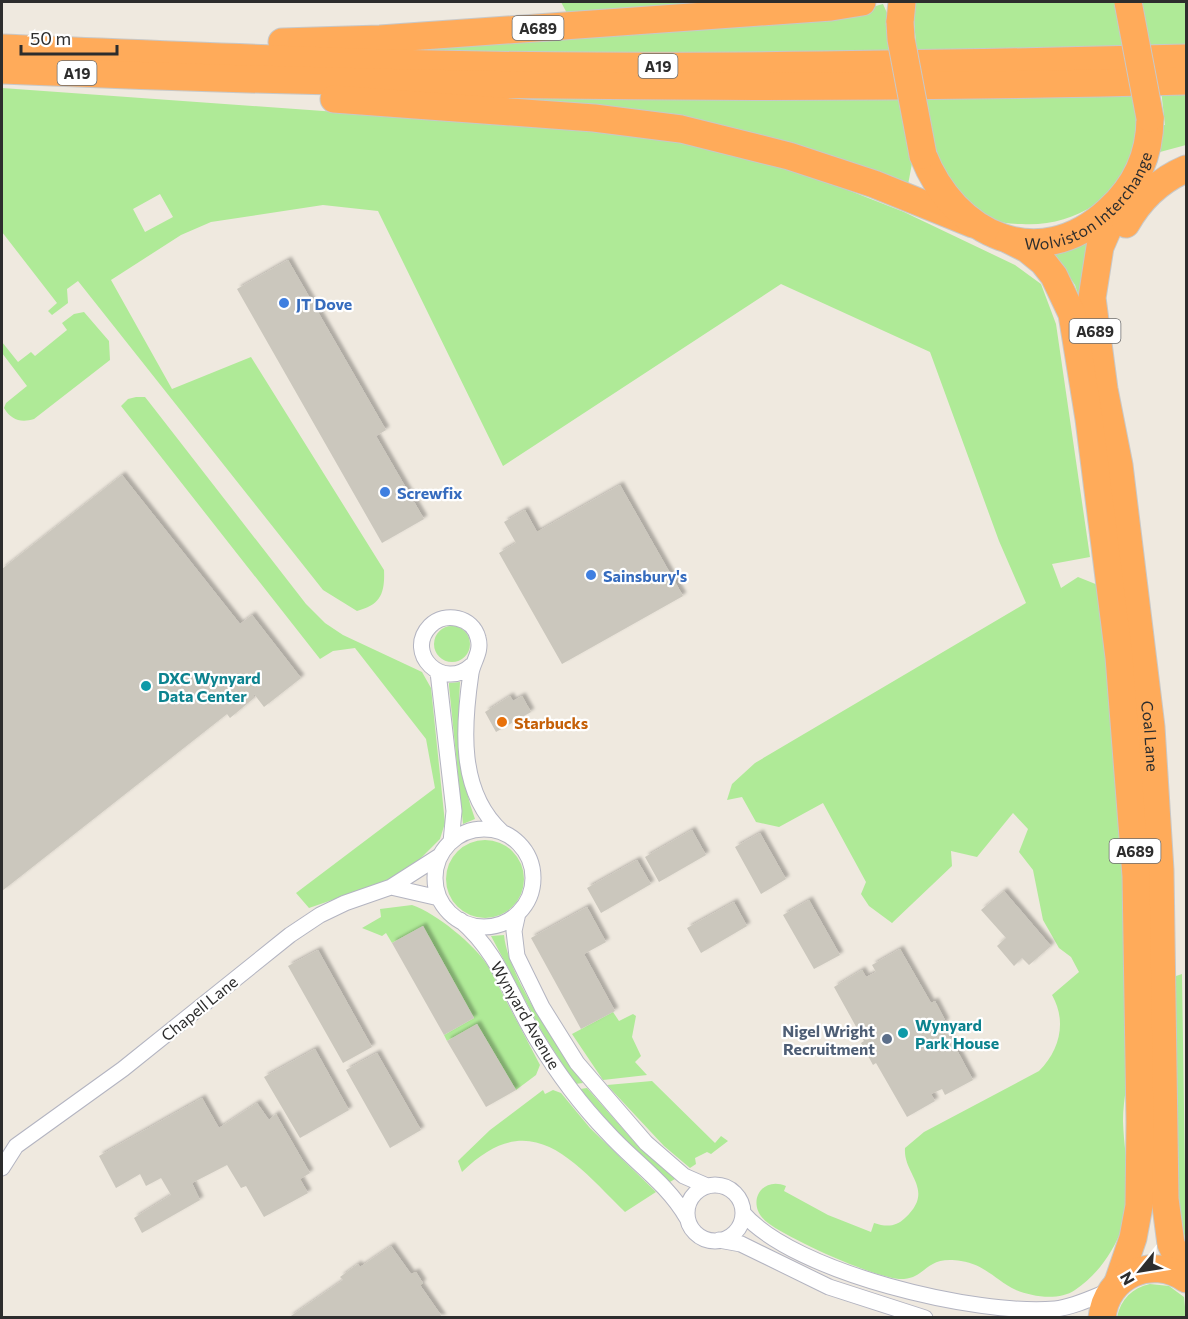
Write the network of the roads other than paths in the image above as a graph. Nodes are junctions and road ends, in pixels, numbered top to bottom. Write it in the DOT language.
graph roads {
  1 [pos="862,2"];
  2 [pos="1128,2"];
  3 [pos="901,12"];
  4 [pos="2,48"];
  5 [pos="129,54"];
  6 [pos="1186,58"];
  7 [pos="2,70"];
  8 [pos="153,76"];
  9 [pos="1186,81"];
  10 [pos="1186,153"];
  11 [pos="1186,169"];
  12 [pos="1137,175"];
  13 [pos="1120,201"];
  14 [pos="973,224"];
  15 [pos="1009,240"];
  16 [pos="1119,465"];
  17 [pos="472,665"];
  18 [pos="438,672"];
  19 [pos="502,832"];
  20 [pos="451,842"];
  21 [pos="441,855"];
  22 [pos="391,887"];
  23 [pos="440,898"];
  24 [pos="518,913"];
  25 [pos="460,920"];
  26 [pos="9,1148"];
  27 [pos="2,1168"];
  28 [pos="707,1186"];
  29 [pos="743,1213"];
  30 [pos="687,1218"];
  31 [pos="719,1240"];
  32 [pos="1186,1277"];
  33 [pos="1115,1286"];
  34 [pos="926,1317"];
  35 [pos="1102,1317"];
  1 -- 5 [label="highway, A689"];
  2 -- 12 [label="highway, Wolviston Interchange / A689, bridge"];
  3 -- 14 [label="highway, Wolviston Interchange / A689, bridge"];
  4 -- 5 [label="highway, A19"];
  5 -- 6 [label="highway, A19"];
  7 -- 8 [label="highway, A19"];
  8 -- 9 [label="highway, A19"];
  8 -- 14 [label="highway, A19"];
  10 -- 12 [label="highway, A689"];
  11 -- 16 [label="highway, A689"];
  12 -- 13 [label="highway, Wolviston Interchange / A689"];
  13 -- 15 [label="highway, Wolviston Interchange / A689"];
  13 -- 16 [label="highway, Coal Lane / A689"];
  14 -- 15 [label="highway, Wolviston Interchange / A689"];
  15 -- 33 [label="highway, Coal Lane / A689"];
  16 -- 32 [label="highway, Coal Lane / A689"];
  17 -- 18 [label="street"];
  17 -- 18 [label="street"];
  17 -- 19 [label="street, Wynyard Avenue"];
  18 -- 20 [label="street"];
  19 -- 20 [label="street"];
  19 -- 24 [label="street, Wynyard Avenue"];
  20 -- 21 [label="street"];
  21 -- 22 [label="street, Chapell Lane"];
  21 -- 23 [label="street"];
  22 -- 23 [label="street"];
  22 -- 26 [label="street, Chapell Lane"];
  23 -- 25 [label="street, Wynyard Avenue"];
  24 -- 25 [label="street"];
  24 -- 28 [label="street, Wynyard Avenue"];
  25 -- 30 [label="street, Wynyard Avenue"];
  26 -- 27 [label="street, Chapell Lane"];
  28 -- 29 [label="street"];
  28 -- 30 [label="street"];
  29 -- 31 [label="street"];
  29 -- 33 [label="street"];
  30 -- 31 [label="street"];
  31 -- 34 [label="street"];
  32 -- 33 [label="highway"];
  33 -- 35 [label="highway, Coal Lane"];
}
